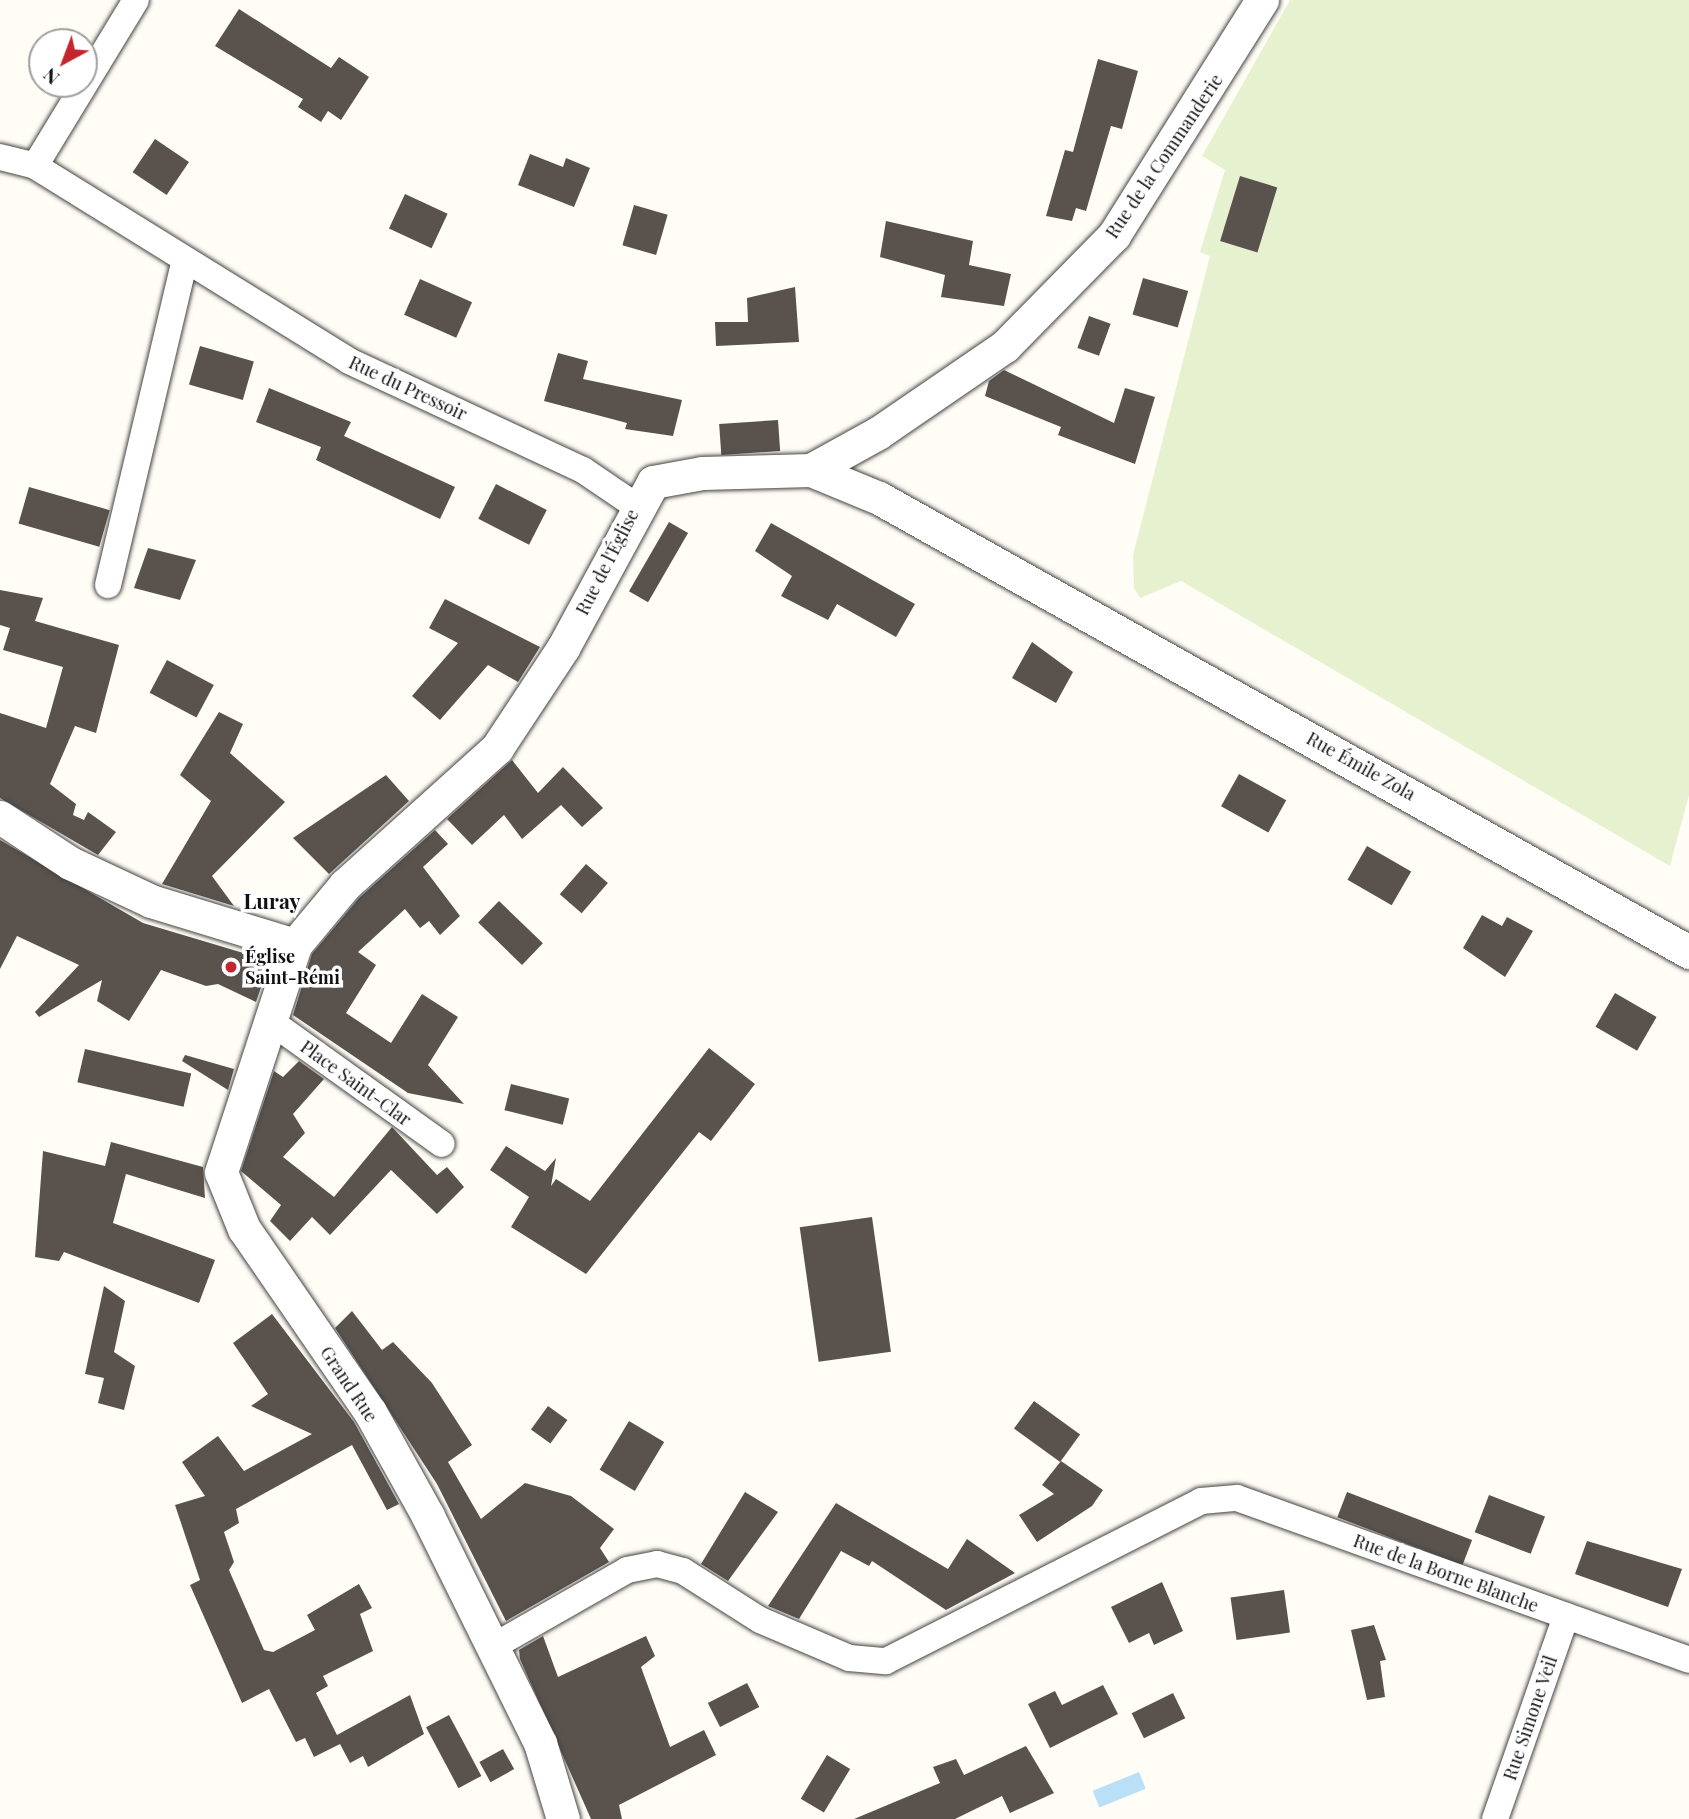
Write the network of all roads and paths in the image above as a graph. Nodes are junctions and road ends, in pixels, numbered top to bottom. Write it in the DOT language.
graph roads {
  1 [pos="135,0"];
  2 [pos="1262,0"];
  3 [pos="0,157"];
  4 [pos="35,166"];
  5 [pos="185,260"];
  6 [pos="811,470"];
  7 [pos="636,506"];
  8 [pos="1033,580"];
  9 [pos="108,585"];
  10 [pos="0,817"];
  11 [pos="295,945"];
  12 [pos="1689,952"];
  13 [pos="270,1021"];
  14 [pos="442,1144"];
  15 [pos="1566,1616"];
  16 [pos="494,1646"];
  17 [pos="1689,1660"];
  18 [pos="563,1819"];
  19 [pos="1495,1819"];
  1 -- 4 [label="street"];
  2 -- 6 [label="street, Rue de la Commanderie"];
  3 -- 4 [label="street, Rue du Pressoir"];
  4 -- 5 [label="street, Rue du Pressoir"];
  5 -- 7 [label="street, Rue du Pressoir"];
  5 -- 9 [label="street"];
  6 -- 7 [label="street, Rue de l'Église"];
  6 -- 8 [label="street, Rue de l'Église"];
  7 -- 11 [label="street, Rue de l'Église"];
  8 -- 12 [label="street, Rue Émile Zola"];
  10 -- 11 [label="street"];
  11 -- 13 [label="street, Grand Rue"];
  13 -- 14 [label="street, Place Saint-Clar"];
  13 -- 16 [label="street, Grand Rue"];
  15 -- 16 [label="street, Rue de la Borne Blanche"];
  15 -- 17 [label="street, Rue de la Borne Blanche"];
  15 -- 19 [label="street, Rue Simone Veil"];
  16 -- 18 [label="street, Grand Rue"];
}
